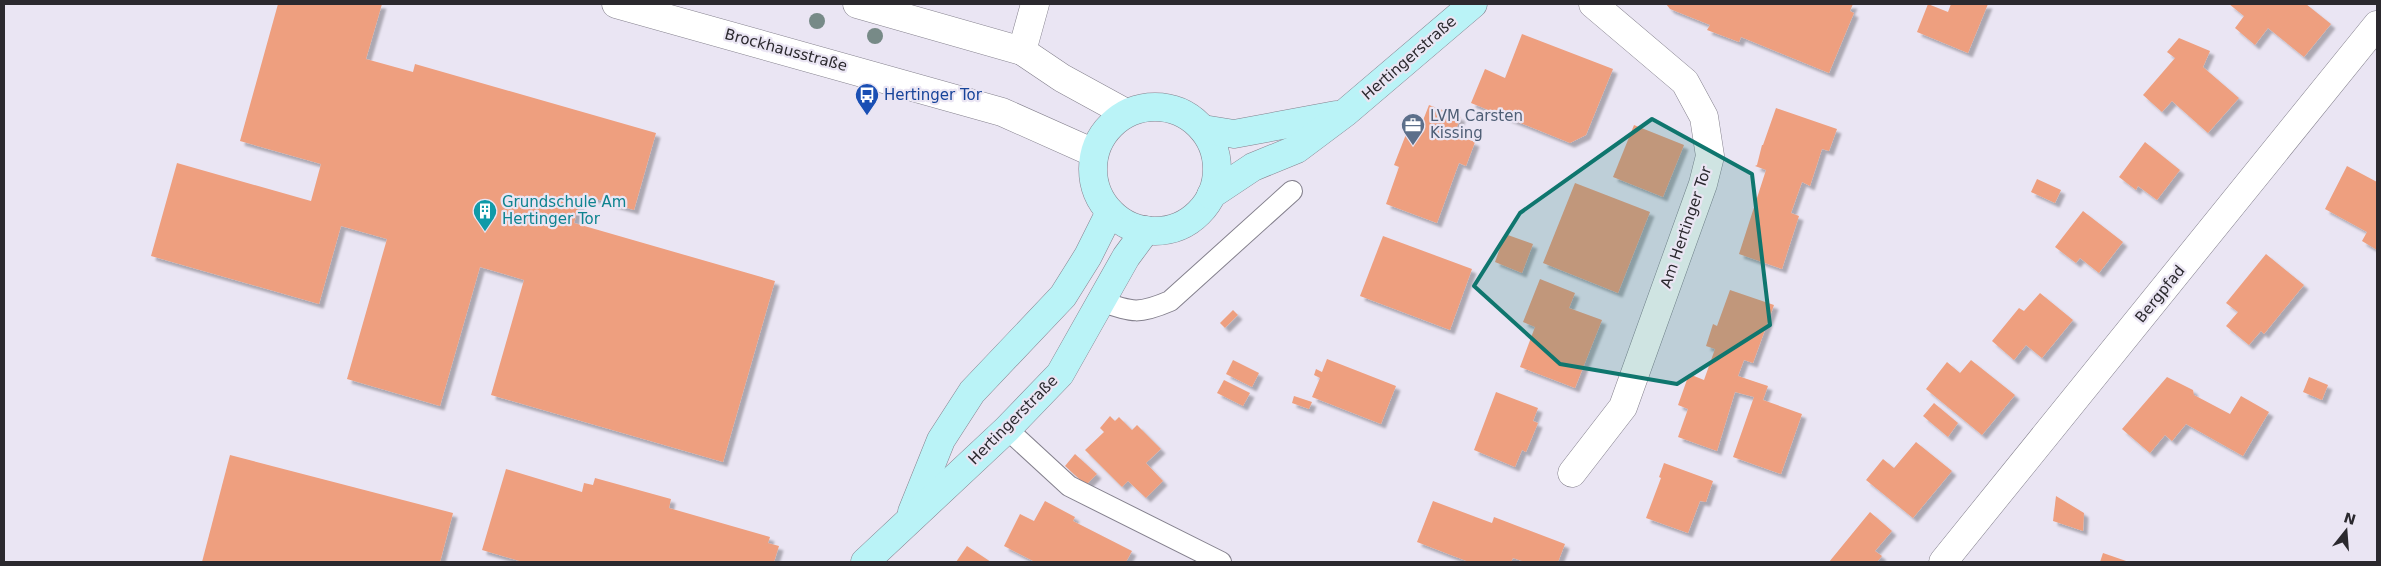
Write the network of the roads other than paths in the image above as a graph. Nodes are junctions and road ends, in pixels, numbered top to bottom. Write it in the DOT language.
graph roads {
  1 [pos="616,4"];
  2 [pos="857,4"];
  3 [pos="1036,4"];
  4 [pos="1473,4"];
  5 [pos="1593,4"];
  6 [pos="2377,25"];
  7 [pos="1022,51"];
  8 [pos="1126,113"];
  9 [pos="1345,113"];
  10 [pos="1202,129"];
  11 [pos="1094,153"];
  12 [pos="1292,191"];
  13 [pos="1212,194"];
  14 [pos="1110,212"];
  15 [pos="1146,230"];
  16 [pos="1101,301"];
  17 [pos="1007,429"];
  18 [pos="1572,473"];
  19 [pos="909,519"];
  20 [pos="865,562"];
  21 [pos="1221,562"];
  22 [pos="1943,562"];
  1 -- 11 [label="street, Brockhausstraße"];
  2 -- 7 [label="street"];
  3 -- 7 [label="street"];
  4 -- 9 [label="main road, Hertingerstraße"];
  5 -- 18 [label="street, Am Hertinger Tor"];
  6 -- 22 [label="street, Bergpfad"];
  7 -- 8 [label="street"];
  8 -- 10 [label="main road, Hertingerstraße"];
  8 -- 11 [label="main road, Hertingerstraße"];
  9 -- 10 [label="main road, Hertingerstraße"];
  9 -- 13 [label="main road, Hertingerstraße"];
  10 -- 13 [label="main road, Hertingerstraße"];
  11 -- 14 [label="main road, Hertingerstraße"];
  12 -- 16 [label="lane"];
  13 -- 15 [label="main road, Hertingerstraße"];
  14 -- 15 [label="main road, Hertingerstraße"];
  14 -- 19 [label="main road, Hertingerstraße"];
  15 -- 16 [label="main road, Hertingerstraße"];
  16 -- 17 [label="main road, Hertingerstraße"];
  17 -- 19 [label="main road, Hertingerstraße"];
  17 -- 21 [label="lane"];
  19 -- 20 [label="main road, Hertingerstraße"];
}
